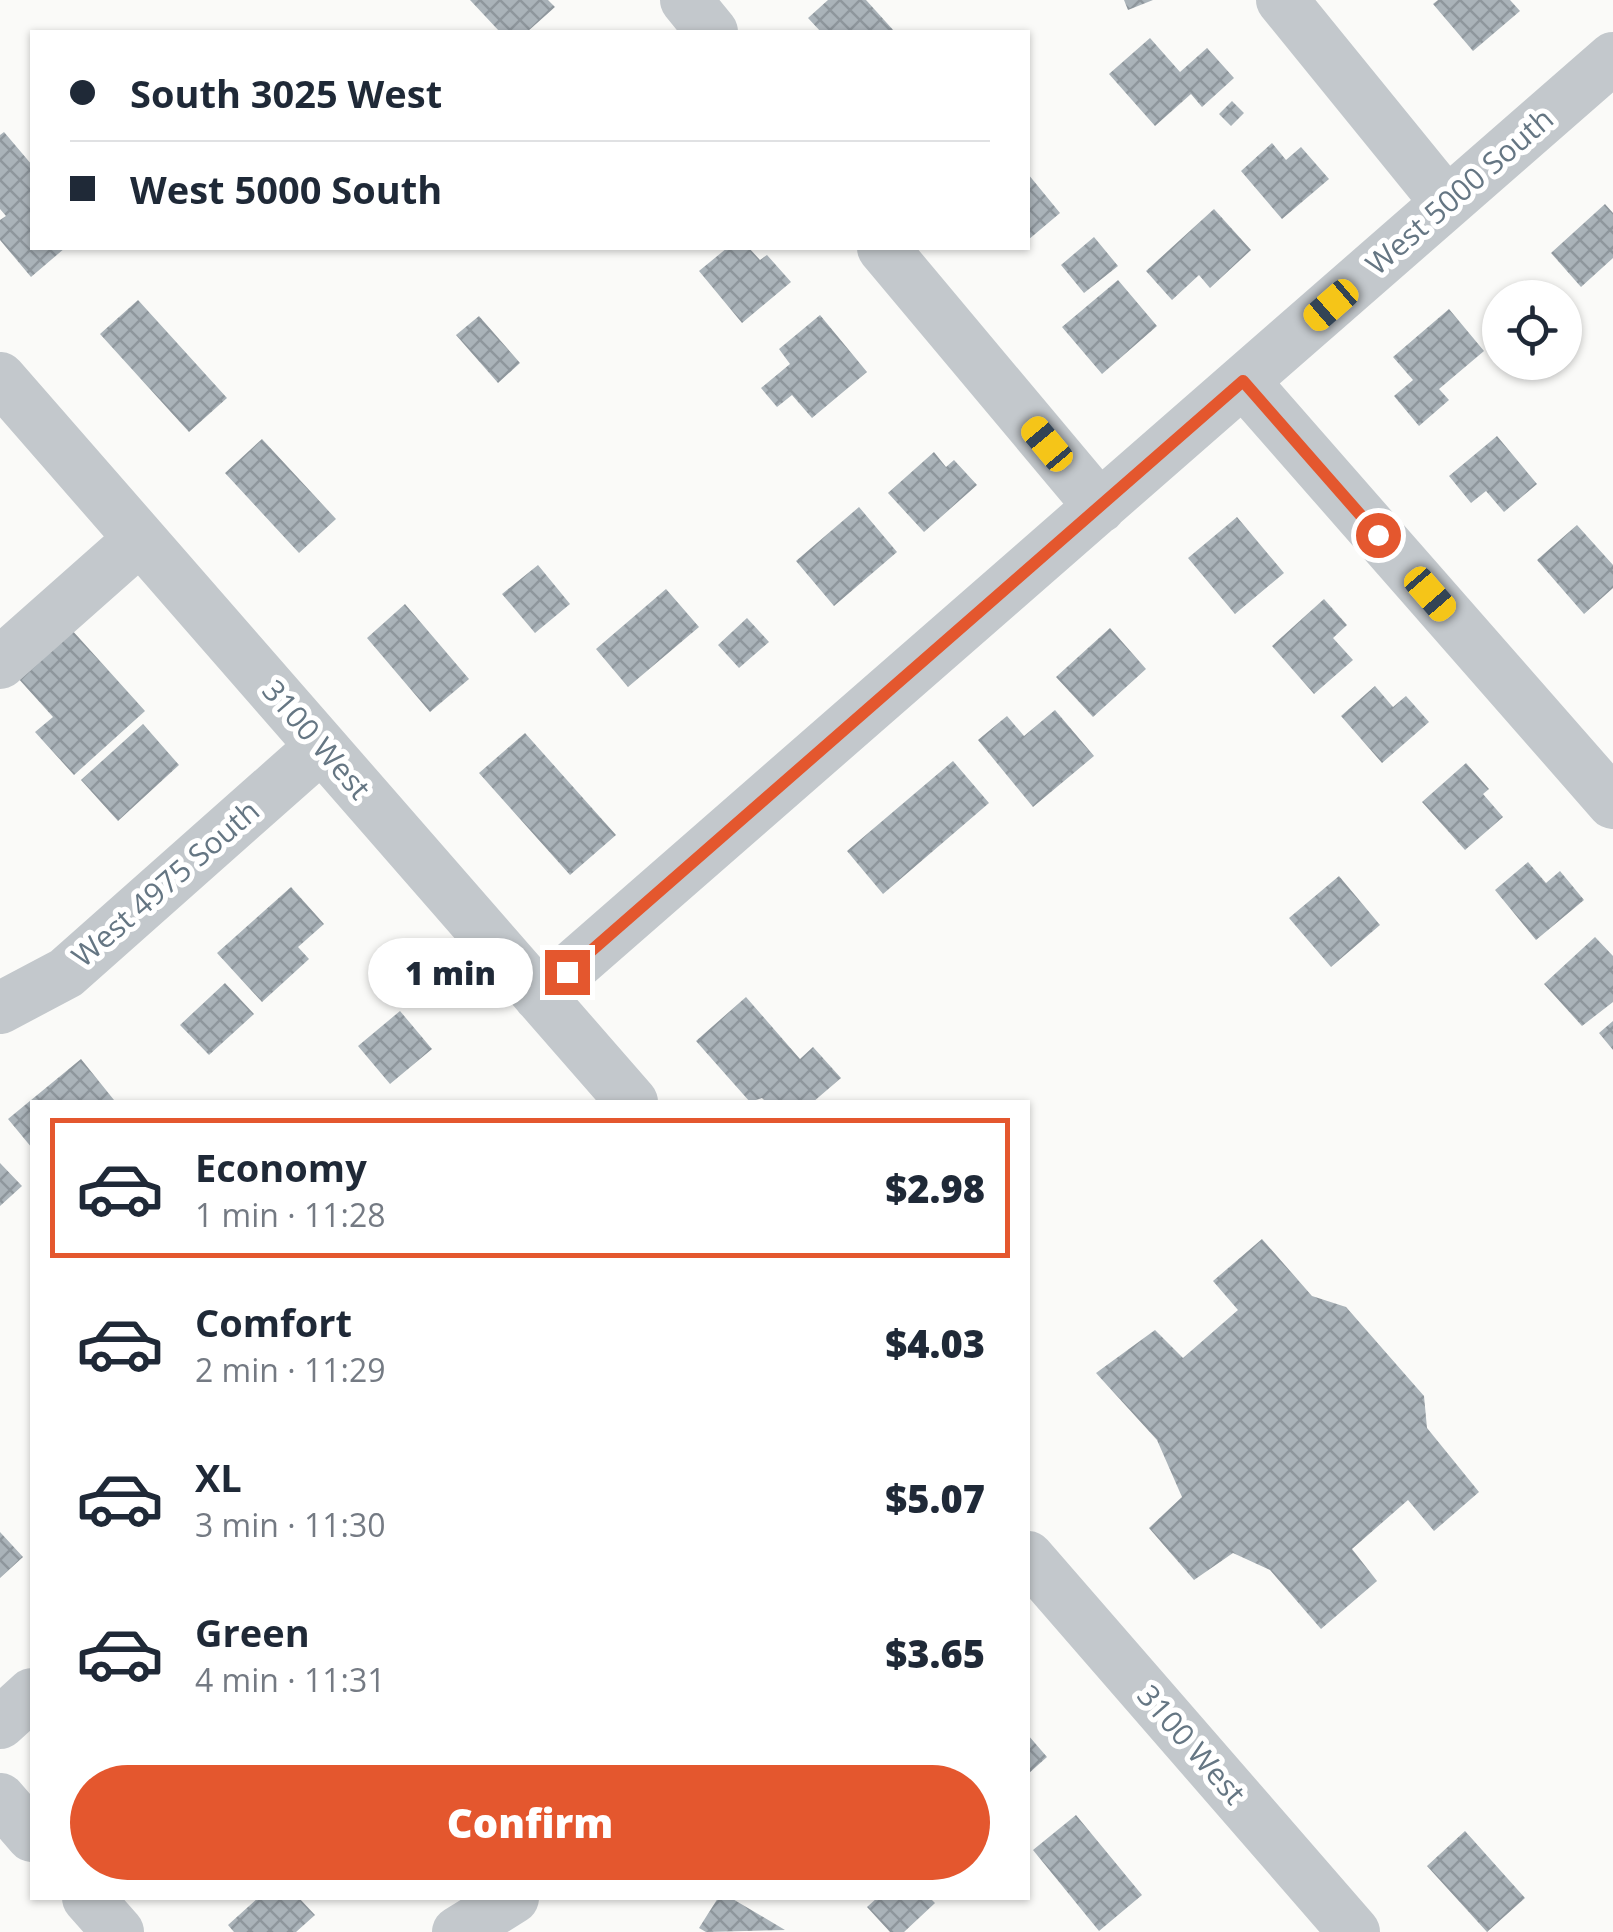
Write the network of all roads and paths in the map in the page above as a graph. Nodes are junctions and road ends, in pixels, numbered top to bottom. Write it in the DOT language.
graph roads {
  1 [pos="686,0"];
  2 [pos="1282,0"];
  3 [pos="710,30"];
  4 [pos="1606,77"];
  5 [pos="1447,203"];
  6 [pos="885,250"];
  7 [pos="0,378"];
  8 [pos="1243,381"];
  9 [pos="1100,506"];
  10 [pos="140,539"];
  11 [pos="0,663"];
  12 [pos="321,747"];
  13 [pos="1613,802"];
  14 [pos="539,996"];
  15 [pos="0,1008"];
  16 [pos="630,1100"];
  17 [pos="1030,1559"];
  18 [pos="30,1696"];
  19 [pos="0,1723"];
  20 [pos="0,1800"];
  21 [pos="30,1834"];
  22 [pos="90,1900"];
  23 [pos="510,1900"];
  24 [pos="118,1932"];
  25 [pos="458,1932"];
  26 [pos="1354,1932"];
  1 -- 3 [label="street"];
  2 -- 5 [label="street"];
  4 -- 5 [label="street, West 5000 South"];
  5 -- 8 [label="street, West 5000 South"];
  6 -- 9 [label="street"];
  7 -- 10 [label="street, 3100 West"];
  8 -- 9 [label="street, West 5000 South"];
  8 -- 13 [label="street"];
  9 -- 14 [label="street, West 5000 South"];
  10 -- 11 [label="street"];
  10 -- 12 [label="street, 3100 West"];
  12 -- 14 [label="street, 3100 West"];
  12 -- 15 [label="street, West 4975 South"];
  14 -- 16 [label="street, 3100 West"];
  17 -- 26 [label="street, 3100 West"];
  18 -- 19 [label="street"];
  20 -- 21 [label="street"];
  22 -- 24 [label="street"];
  23 -- 25 [label="street"];
}
